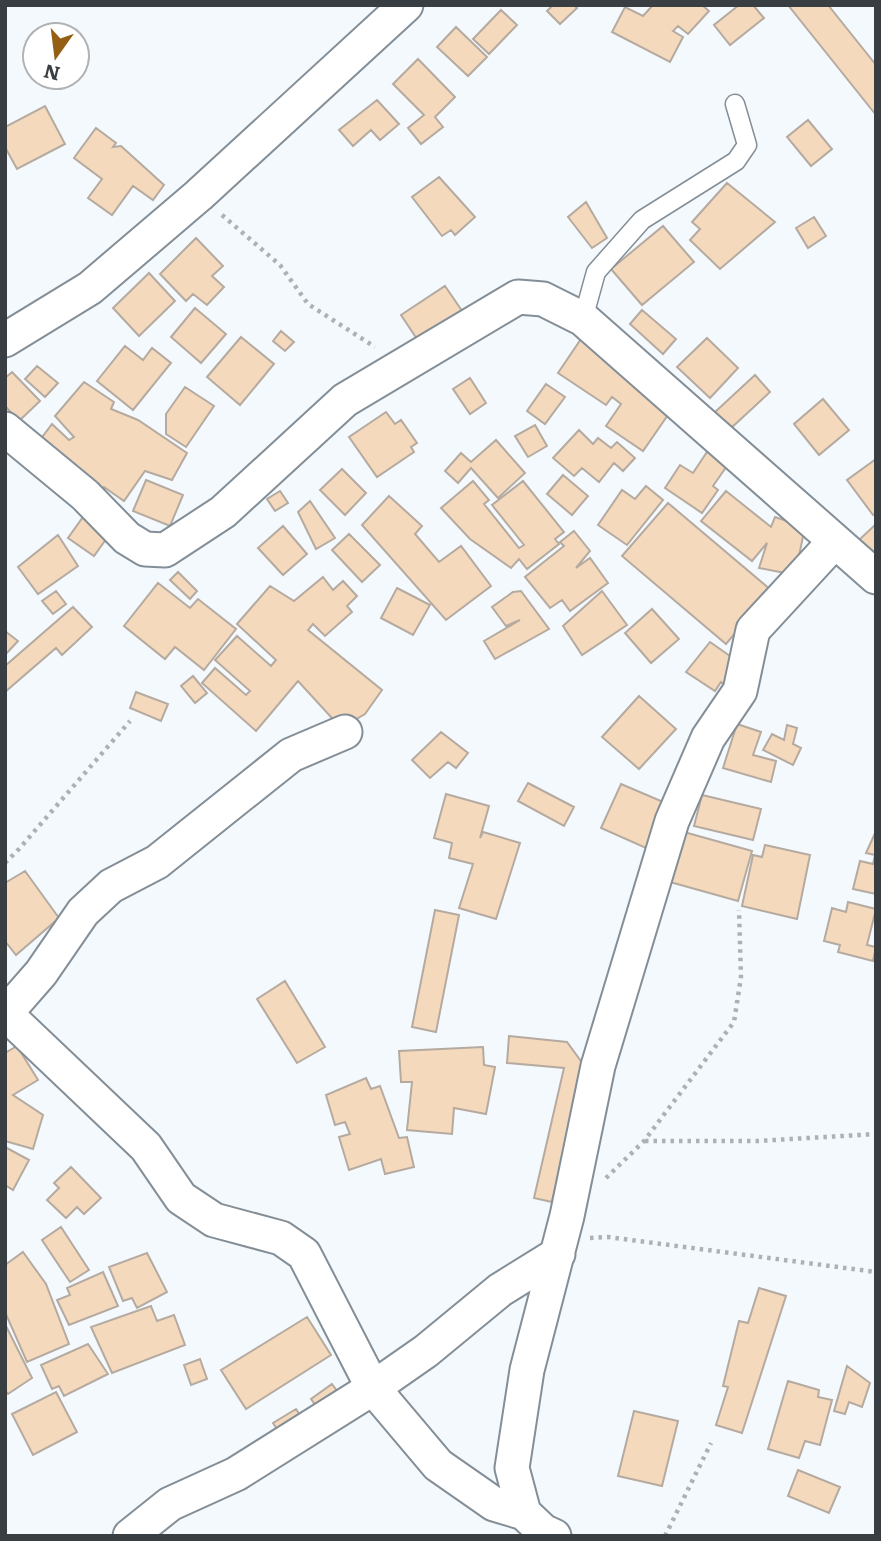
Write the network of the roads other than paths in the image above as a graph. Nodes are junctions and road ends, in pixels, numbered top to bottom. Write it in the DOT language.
graph roads {
  1 [pos="406,5"];
  2 [pos="735,104"];
  3 [pos="583,319"];
  4 [pos="5,340"];
  5 [pos="5,429"];
  6 [pos="835,541"];
  7 [pos="876,577"];
  8 [pos="345,732"];
  9 [pos="5,1013"];
  10 [pos="560,1247"];
  11 [pos="373,1388"];
  12 [pos="524,1513"];
  13 [pos="131,1536"];
  14 [pos="554,1536"];
  1 -- 4 [label="street"];
  2 -- 3 [label="lane"];
  3 -- 5 [label="street"];
  3 -- 6 [label="street"];
  6 -- 7 [label="street"];
  6 -- 10 [label="street"];
  8 -- 9 [label="street"];
  9 -- 11 [label="street"];
  10 -- 11 [label="street"];
  10 -- 12 [label="street"];
  11 -- 12 [label="street"];
  11 -- 13 [label="street"];
  12 -- 14 [label="street"];
}
